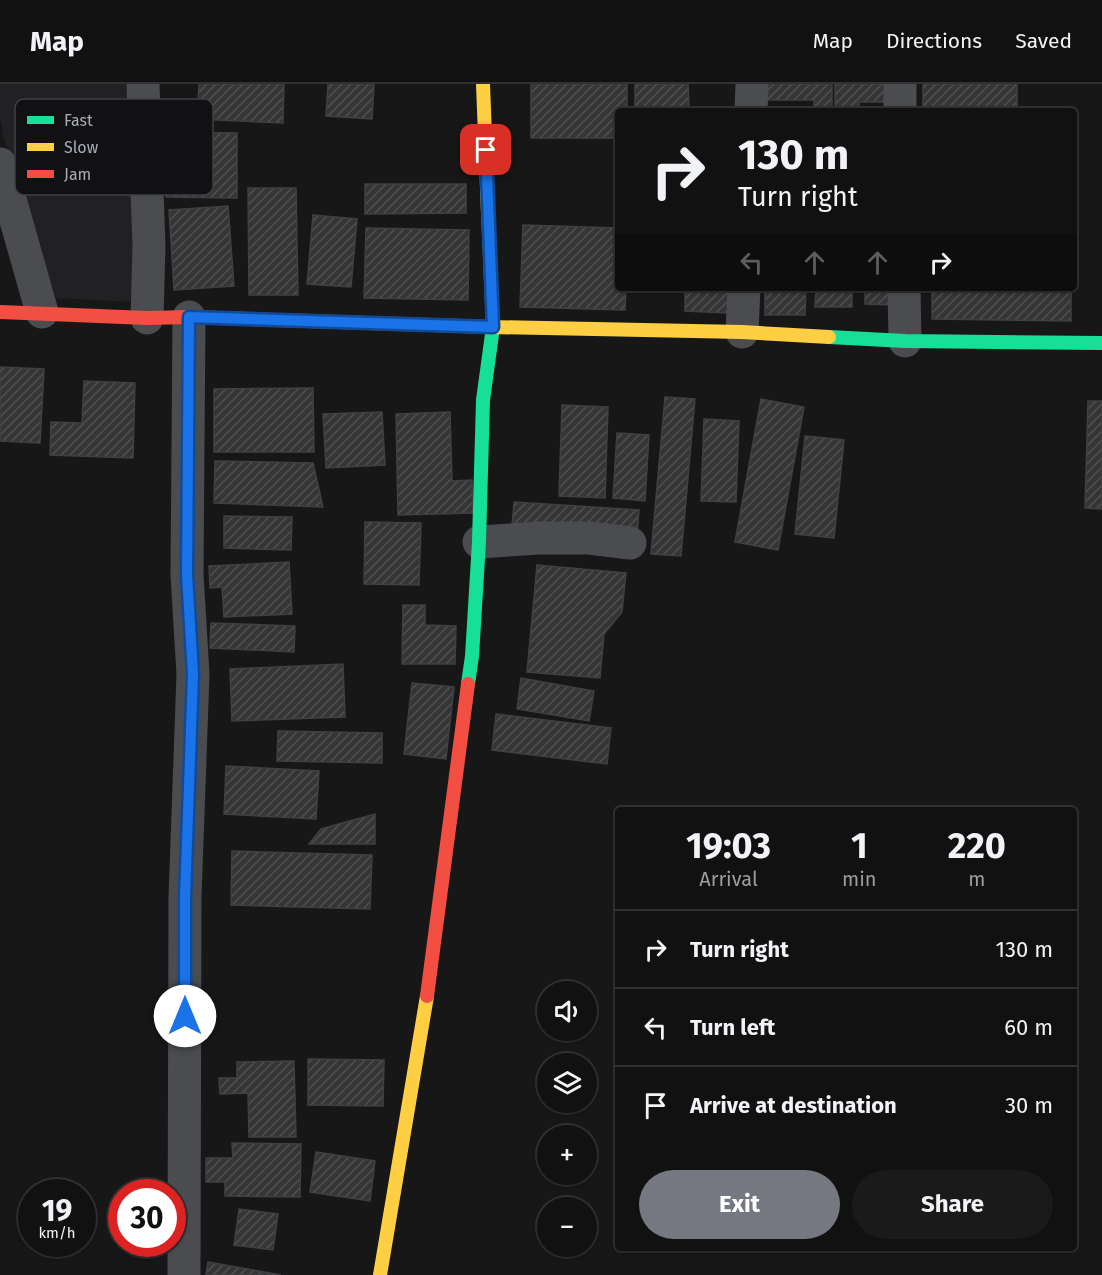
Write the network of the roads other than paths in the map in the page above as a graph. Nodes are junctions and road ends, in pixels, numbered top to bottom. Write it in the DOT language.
graph roads {
  1 [pos="143,84"];
  2 [pos="483,84"];
  3 [pos="752,84"];
  4 [pos="900,84"];
  5 [pos="144,99"];
  6 [pos="751,108"];
  7 [pos="900,108"];
  8 [pos="0,164"];
  9 [pos="147,195"];
  10 [pos="744,291"];
  11 [pos="904,291"];
  12 [pos="0,312"];
  13 [pos="42,312"];
  14 [pos="189,317"];
  15 [pos="147,318"];
  16 [pos="493,327"];
  17 [pos="742,332"];
  18 [pos="905,340"];
  19 [pos="1102,343"];
  20 [pos="479,542"];
  21 [pos="630,543"];
  22 [pos="184,1275"];
  23 [pos="380,1275"];
  1 -- 5 [label="street"];
  2 -- 16 [label="street"];
  3 -- 6 [label="street"];
  4 -- 7 [label="street"];
  8 -- 13 [label="street"];
  9 -- 15 [label="street"];
  10 -- 17 [label="street"];
  11 -- 18 [label="street"];
  12 -- 13 [label="street"];
  13 -- 15 [label="street"];
  14 -- 15 [label="street"];
  14 -- 16 [label="street"];
  14 -- 22 [label="street"];
  16 -- 17 [label="street"];
  16 -- 20 [label="street"];
  17 -- 18 [label="street"];
  18 -- 19 [label="street"];
  20 -- 21 [label="street"];
  20 -- 23 [label="street"];
}
